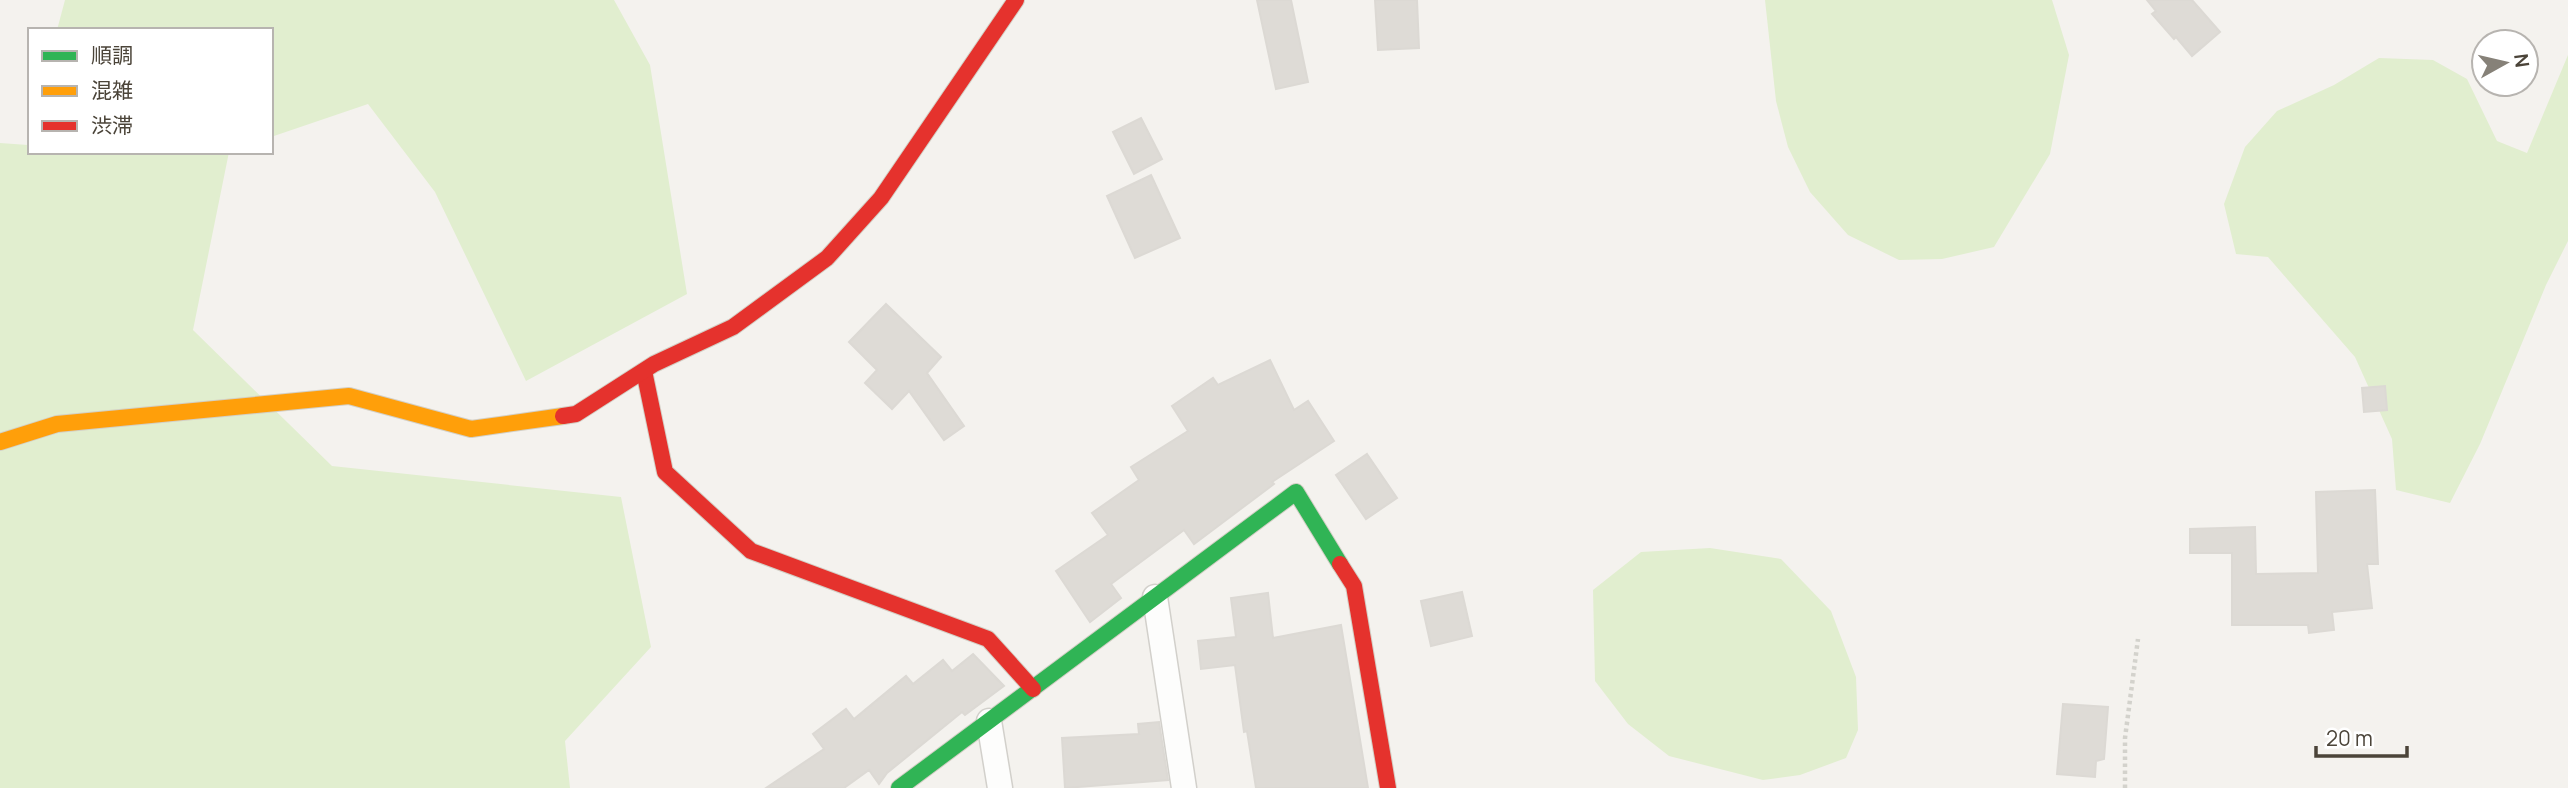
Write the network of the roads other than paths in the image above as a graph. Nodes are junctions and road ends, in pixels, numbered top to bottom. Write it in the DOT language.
graph roads {
  1 [pos="1016,0"];
  2 [pos="644,371"];
  3 [pos="0,442"];
  4 [pos="1155,597"];
  5 [pos="1032,689"];
  6 [pos="989,721"];
  7 [pos="899,788"];
  8 [pos="1000,788"];
  9 [pos="1184,788"];
  10 [pos="1388,788"];
  1 -- 2 [label="street"];
  2 -- 3 [label="street"];
  2 -- 5 [label="street"];
  4 -- 5 [label="street"];
  4 -- 9 [label="street"];
  4 -- 10 [label="street"];
  5 -- 6 [label="street"];
  6 -- 7 [label="street"];
  6 -- 8 [label="street"];
}
